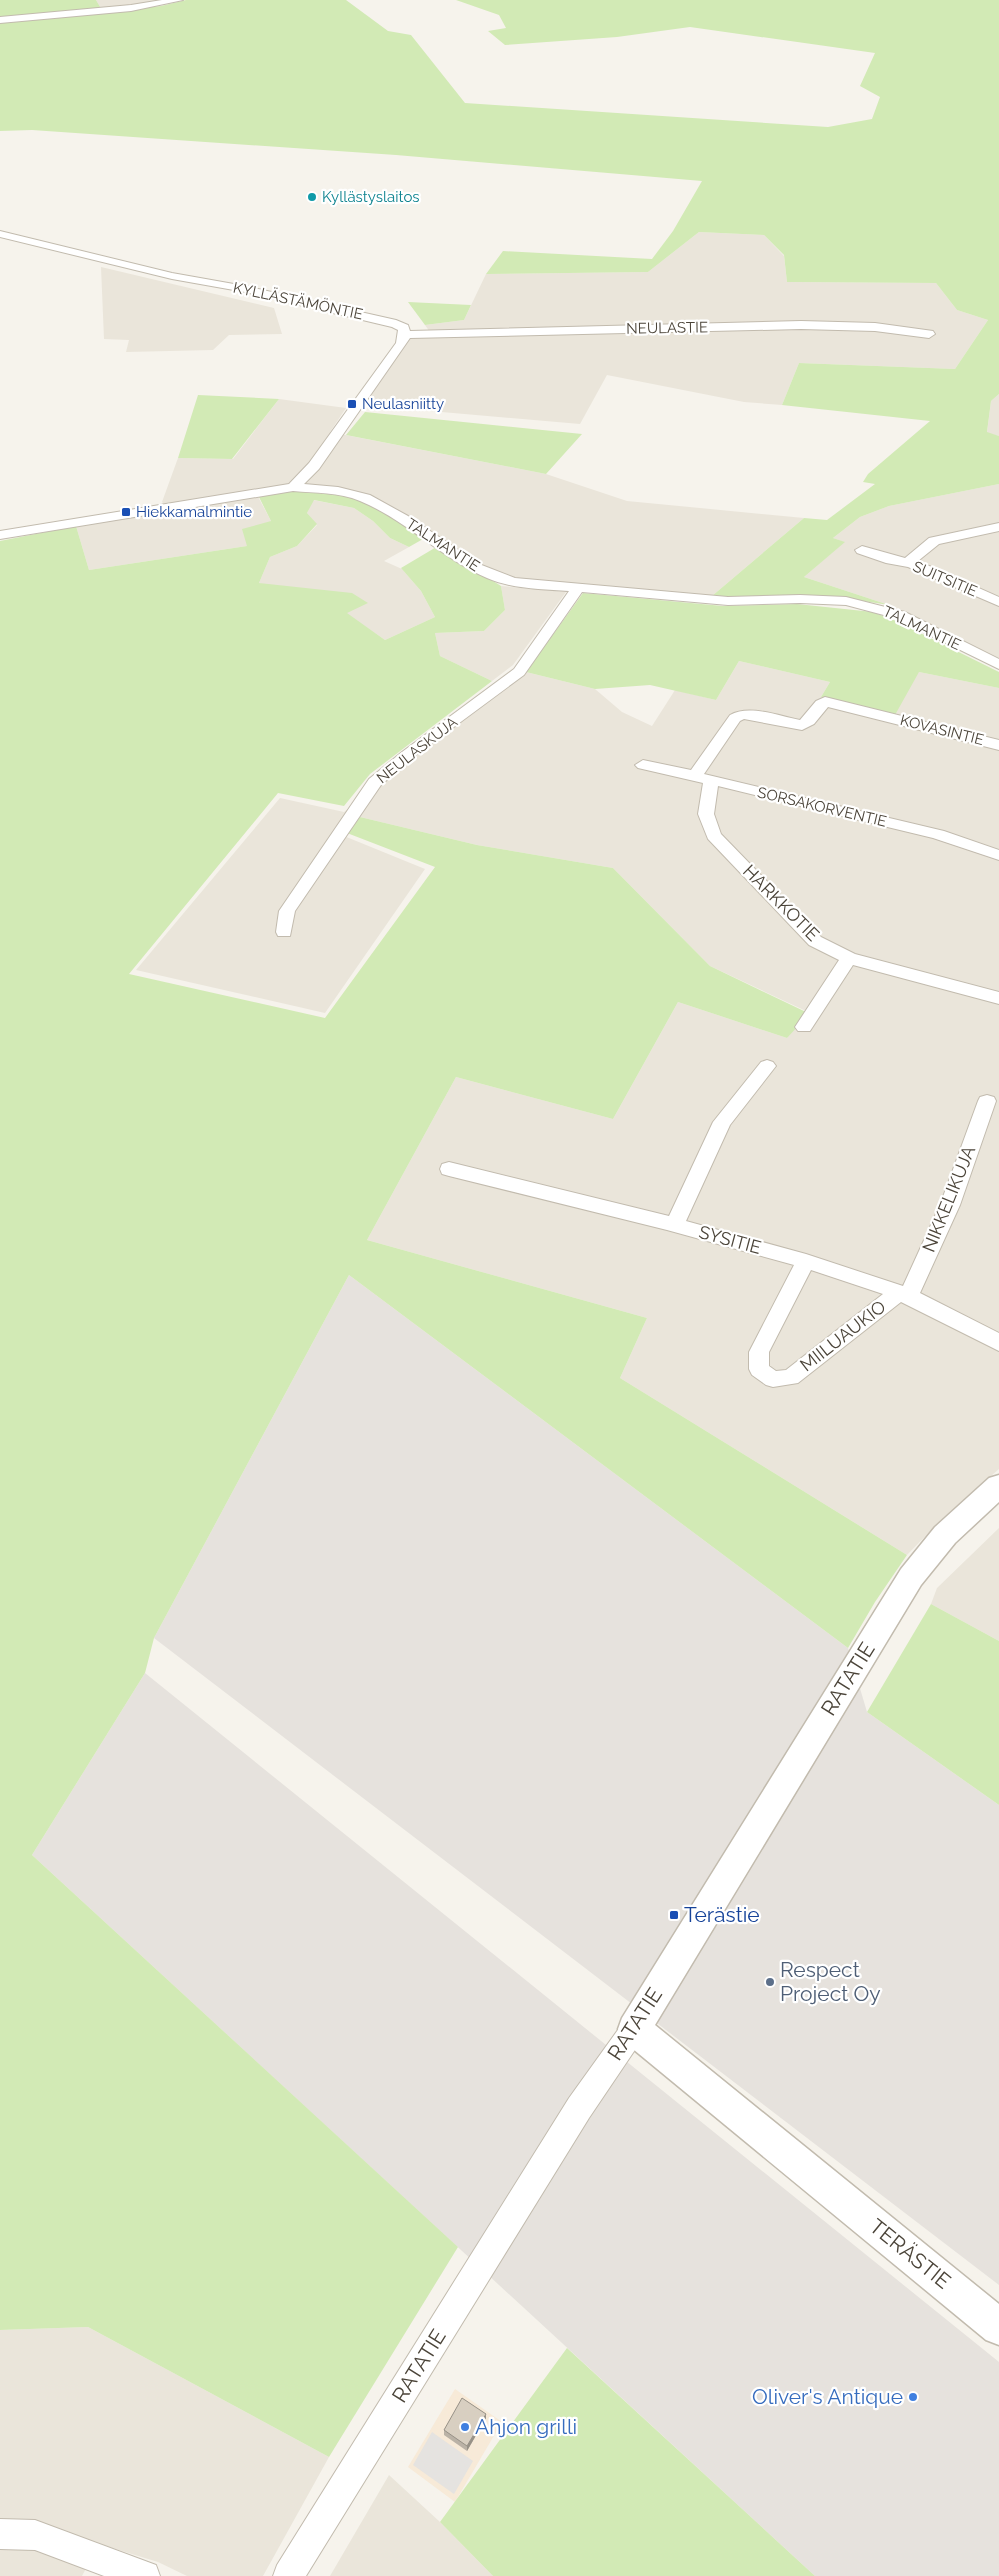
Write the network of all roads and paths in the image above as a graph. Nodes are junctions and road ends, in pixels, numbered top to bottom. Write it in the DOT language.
graph roads {
  1 [pos="178,0"];
  2 [pos="0,20"];
  3 [pos="0,234"];
  4 [pos="928,334"];
  5 [pos="405,335"];
  6 [pos="293,487"];
  7 [pos="999,527"];
  8 [pos="0,534"];
  9 [pos="862,550"];
  10 [pos="911,563"];
  11 [pos="578,588"];
  12 [pos="999,602"];
  13 [pos="999,665"];
  14 [pos="999,745"];
  15 [pos="643,766"];
  16 [pos="695,776"];
  17 [pos="712,780"];
  18 [pos="999,856"];
  19 [pos="284,932"];
  20 [pos="849,958"];
  21 [pos="999,998"];
  22 [pos="804,1027"];
  23 [pos="767,1066"];
  24 [pos="986,1101"];
  25 [pos="449,1169"];
  26 [pos="674,1224"];
  27 [pos="806,1261"];
  28 [pos="904,1293"];
  29 [pos="999,1342"];
  30 [pos="999,1486"];
  31 [pos="634,2029"];
  32 [pos="999,2326"];
  33 [pos="0,2534"];
  34 [pos="145,2576"];
  35 [pos="288,2576"];
  1 -- 2 [label="street"];
  3 -- 5 [label="street, KYLLÄSTÄMÖNTIE"];
  4 -- 5 [label="street, NEULASTIE"];
  5 -- 6 [label="street"];
  6 -- 8 [label="street, TALMANTIE"];
  6 -- 11 [label="street, TALMANTIE"];
  7 -- 10 [label="street"];
  9 -- 10 [label="street, SUITSITIE"];
  10 -- 12 [label="street, SUITSITIE"];
  11 -- 13 [label="street, TALMANTIE"];
  11 -- 19 [label="street, NEULASKUJA"];
  14 -- 16 [label="street, KOVASINTIE"];
  15 -- 16 [label="street, SORSAKORVENTIE"];
  16 -- 17 [label="street, SORSAKORVENTIE"];
  17 -- 18 [label="street, SORSAKORVENTIE"];
  17 -- 20 [label="street, HARKKOTIE"];
  20 -- 21 [label="street, HARKKOTIE"];
  20 -- 22 [label="street"];
  23 -- 26 [label="street"];
  24 -- 28 [label="street, NIKKELIKUJA"];
  25 -- 26 [label="street, SYSITIE"];
  26 -- 27 [label="street, SYSITIE"];
  27 -- 28 [label="street, SYSITIE"];
  27 -- 28 [label="street, MIILUAUKIO"];
  28 -- 29 [label="street, SYSITIE"];
  30 -- 31 [label="street, RATATIE"];
  31 -- 32 [label="street, TERÄSTIE"];
  31 -- 35 [label="street, RATATIE"];
  33 -- 34 [label="street"];
}
